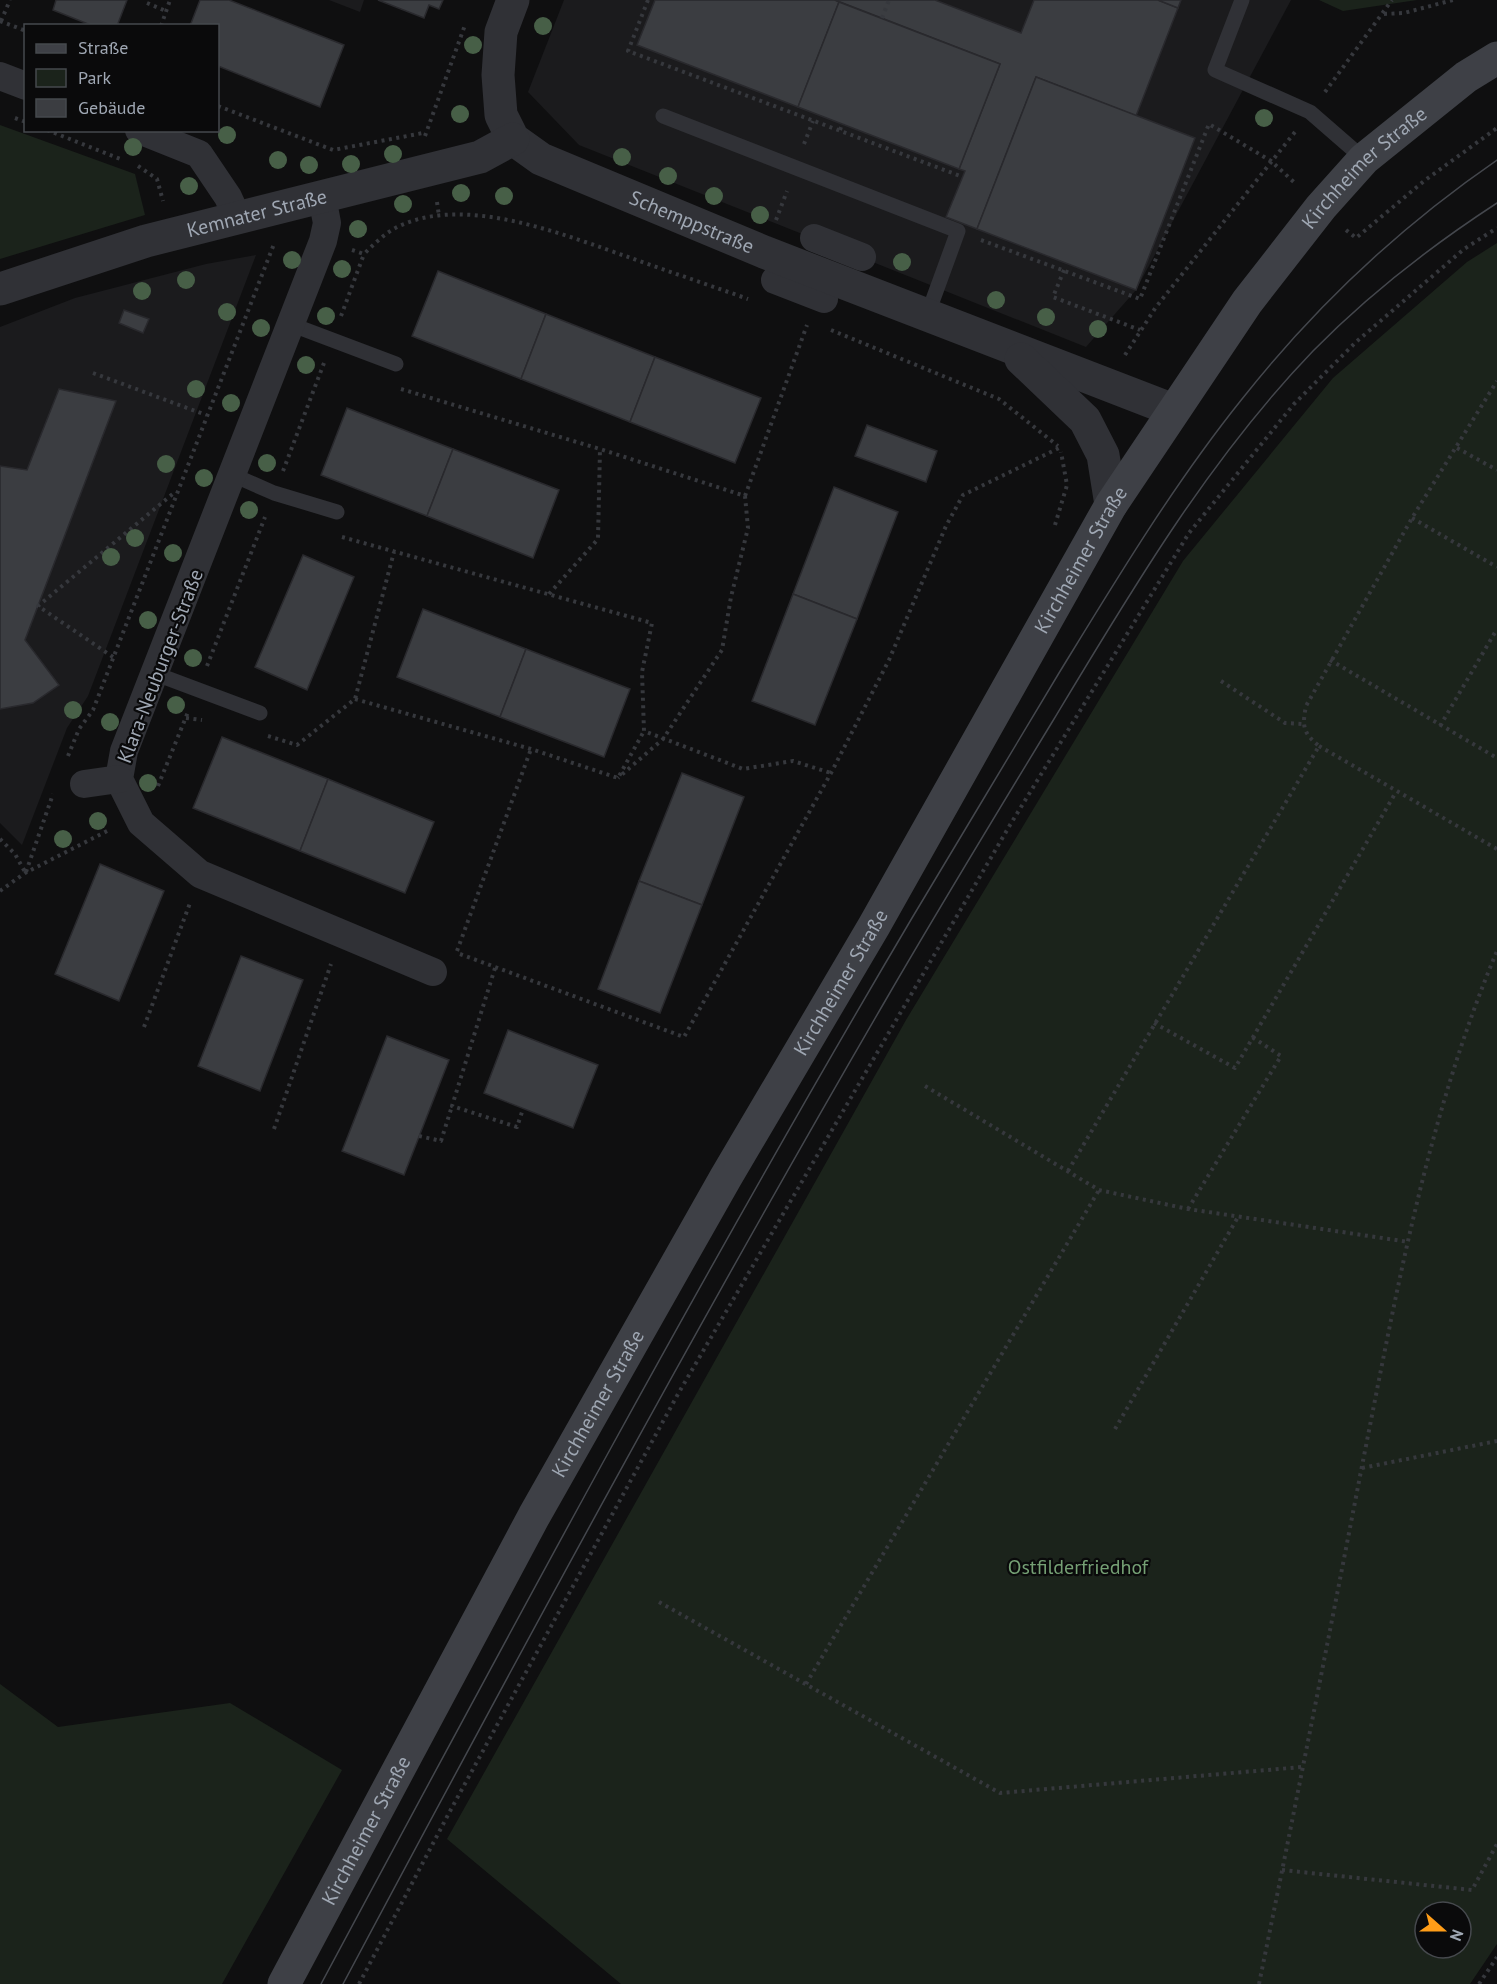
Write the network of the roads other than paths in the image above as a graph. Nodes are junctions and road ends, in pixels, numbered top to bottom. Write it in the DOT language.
graph roads {
  1 [pos="513,0"];
  2 [pos="1242,0"];
  3 [pos="1497,58"];
  4 [pos="0,76"];
  5 [pos="24,85"];
  6 [pos="663,116"];
  7 [pos="144,132"];
  8 [pos="513,139"];
  9 [pos="1364,159"];
  10 [pos="322,197"];
  11 [pos="237,219"];
  12 [pos="814,238"];
  13 [pos="862,257"];
  14 [pos="770,266"];
  15 [pos="0,289"];
  16 [pos="821,312"];
  17 [pos="927,316"];
  18 [pos="290,324"];
  19 [pos="1009,348"];
  20 [pos="396,364"];
  21 [pos="1173,410"];
  22 [pos="232,475"];
  23 [pos="1111,505"];
  24 [pos="337,512"];
  25 [pos="156,674"];
  26 [pos="260,713"];
  27 [pos="68,778"];
  28 [pos="119,779"];
  29 [pos="433,972"];
  30 [pos="284,1984"];
  1 -- 8 [label="street"];
  2 -- 9 [label="lane"];
  3 -- 9 [label="main road, Kirchheimer Straße"];
  4 -- 5 [label="street"];
  6 -- 17 [label="lane"];
  7 -- 11 [label="street"];
  8 -- 10 [label="street, Kemnater Straße"];
  8 -- 14 [label="street, Schemppstraße"];
  9 -- 21 [label="main road, Kirchheimer Straße"];
  10 -- 11 [label="street, Kemnater Straße"];
  10 -- 18 [label="street, Klara-Neuburger-Straße"];
  11 -- 15 [label="street, Kemnater Straße"];
  12 -- 13 [label="street"];
  14 -- 16 [label="street"];
  14 -- 17 [label="street, Schemppstraße"];
  17 -- 19 [label="street, Schemppstraße"];
  18 -- 20 [label="lane"];
  18 -- 22 [label="street, Klara-Neuburger-Straße"];
  19 -- 21 [label="street, Schemppstraße"];
  19 -- 23 [label="street, Schemppstraße"];
  21 -- 23 [label="main road, Kirchheimer Straße"];
  22 -- 24 [label="lane"];
  22 -- 25 [label="street, Klara-Neuburger-Straße"];
  23 -- 30 [label="main road, Kirchheimer Straße"];
  25 -- 26 [label="lane"];
  25 -- 28 [label="street, Klara-Neuburger-Straße"];
  27 -- 28 [label="street"];
  28 -- 29 [label="street, Klara-Neuburger-Straße"];
}
